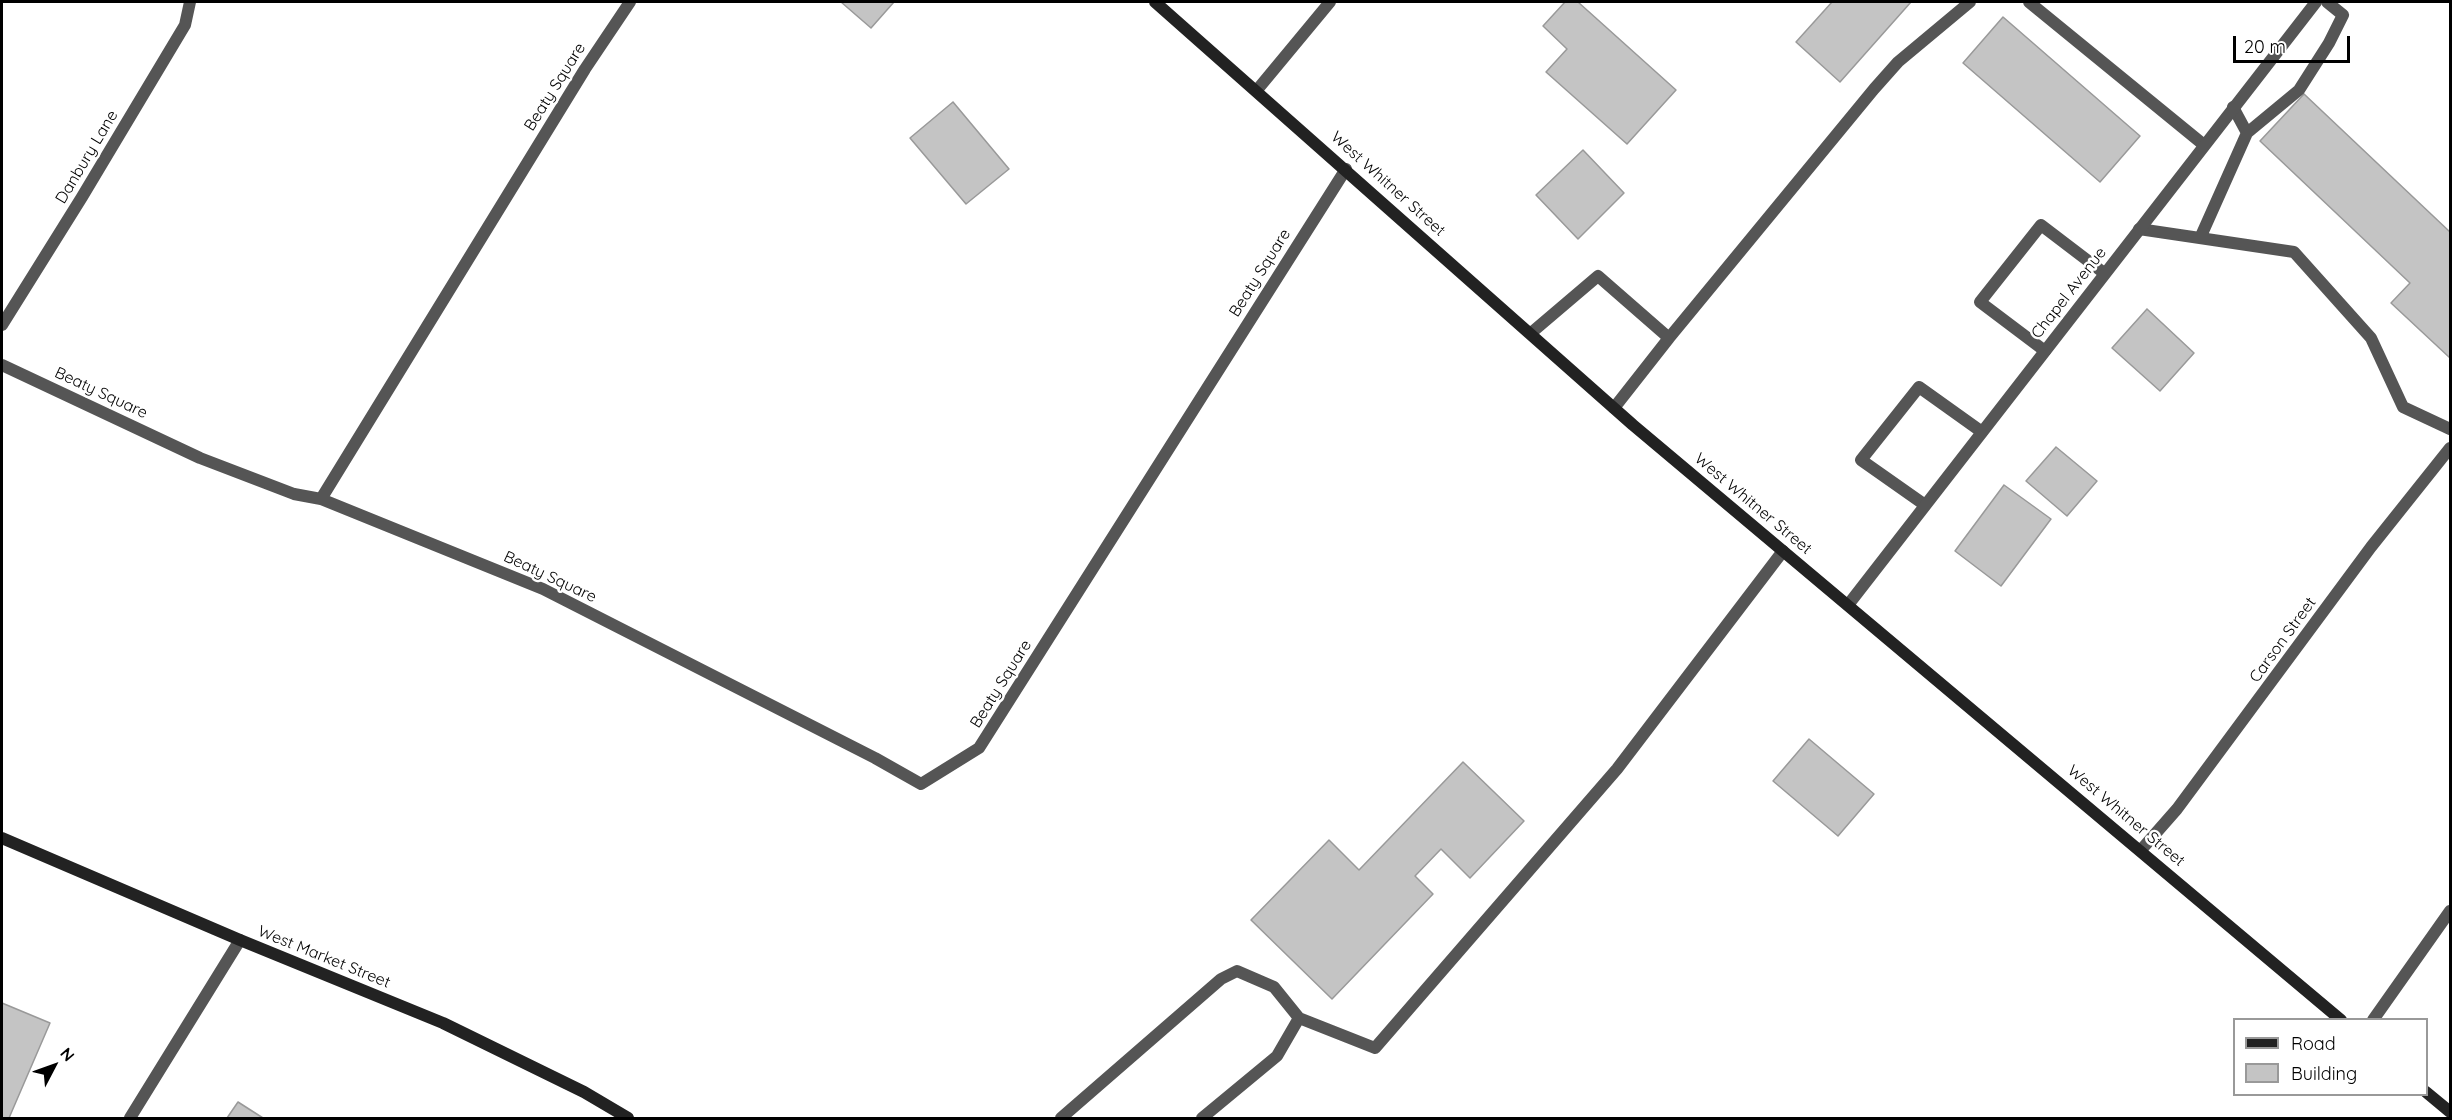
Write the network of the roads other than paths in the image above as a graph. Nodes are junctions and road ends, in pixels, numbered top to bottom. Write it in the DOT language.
graph roads {
  1 [pos="190,2"];
  2 [pos="630,2"];
  3 [pos="1155,2"];
  4 [pos="1330,2"];
  5 [pos="1970,2"];
  6 [pos="2029,2"];
  7 [pos="2316,2"];
  8 [pos="2327,2"];
  9 [pos="1257,90"];
  10 [pos="2233,107"];
  11 [pos="2247,133"];
  12 [pos="2204,145"];
  13 [pos="1346,169"];
  14 [pos="2139,229"];
  15 [pos="2201,237"];
  16 [pos="2104,273"];
  17 [pos="2,325"];
  18 [pos="1531,333"];
  19 [pos="1669,338"];
  20 [pos="2045,351"];
  21 [pos="2,365"];
  22 [pos="1614,408"];
  23 [pos="2451,429"];
  24 [pos="1982,432"];
  25 [pos="2451,448"];
  26 [pos="321,499"];
  27 [pos="1925,505"];
  28 [pos="1783,551"];
  29 [pos="1848,605"];
  30 [pos="2,838"];
  31 [pos="2141,850"];
  32 [pos="2451,911"];
  33 [pos="240,940"];
  34 [pos="1299,1018"];
  35 [pos="2340,1018"];
  36 [pos="2374,1018"];
  37 [pos="2428,1093"];
  38 [pos="2451,1112"];
  39 [pos="130,1119"];
  40 [pos="628,1119"];
  41 [pos="1061,1119"];
  42 [pos="1202,1119"];
  1 -- 17 [label="street, Danbury Lane"];
  2 -- 26 [label="street, Beaty Square"];
  3 -- 9 [label="main road, West Whitner Street"];
  4 -- 9 [label="street"];
  5 -- 19 [label="street"];
  6 -- 12 [label="street"];
  7 -- 10 [label="street, Chapel Avenue"];
  8 -- 11 [label="street"];
  9 -- 13 [label="main road, West Whitner Street"];
  10 -- 11 [label="street"];
  10 -- 12 [label="street, Chapel Avenue"];
  11 -- 15 [label="street"];
  12 -- 14 [label="street, Chapel Avenue"];
  13 -- 18 [label="main road, West Whitner Street"];
  13 -- 26 [label="street, Beaty Square"];
  14 -- 15 [label="street"];
  14 -- 16 [label="street, Chapel Avenue"];
  15 -- 23 [label="street"];
  16 -- 20 [label="street, Chapel Avenue"];
  16 -- 20 [label="street"];
  18 -- 19 [label="street"];
  18 -- 22 [label="main road, West Whitner Street"];
  19 -- 22 [label="street"];
  20 -- 24 [label="street, Chapel Avenue"];
  21 -- 26 [label="street, Beaty Square"];
  22 -- 28 [label="main road, West Whitner Street"];
  24 -- 27 [label="street, Chapel Avenue"];
  24 -- 27 [label="street"];
  25 -- 31 [label="street, Carson Street"];
  27 -- 29 [label="street, Chapel Avenue"];
  28 -- 29 [label="main road, West Whitner Street"];
  28 -- 34 [label="street"];
  29 -- 31 [label="main road, West Whitner Street"];
  30 -- 33 [label="main road, West Market Street"];
  31 -- 35 [label="main road, West Whitner Street"];
  32 -- 36 [label="street"];
  33 -- 39 [label="street"];
  33 -- 40 [label="main road, West Market Street"];
  34 -- 41 [label="street"];
  34 -- 42 [label="street"];
  37 -- 38 [label="main road"];
}
